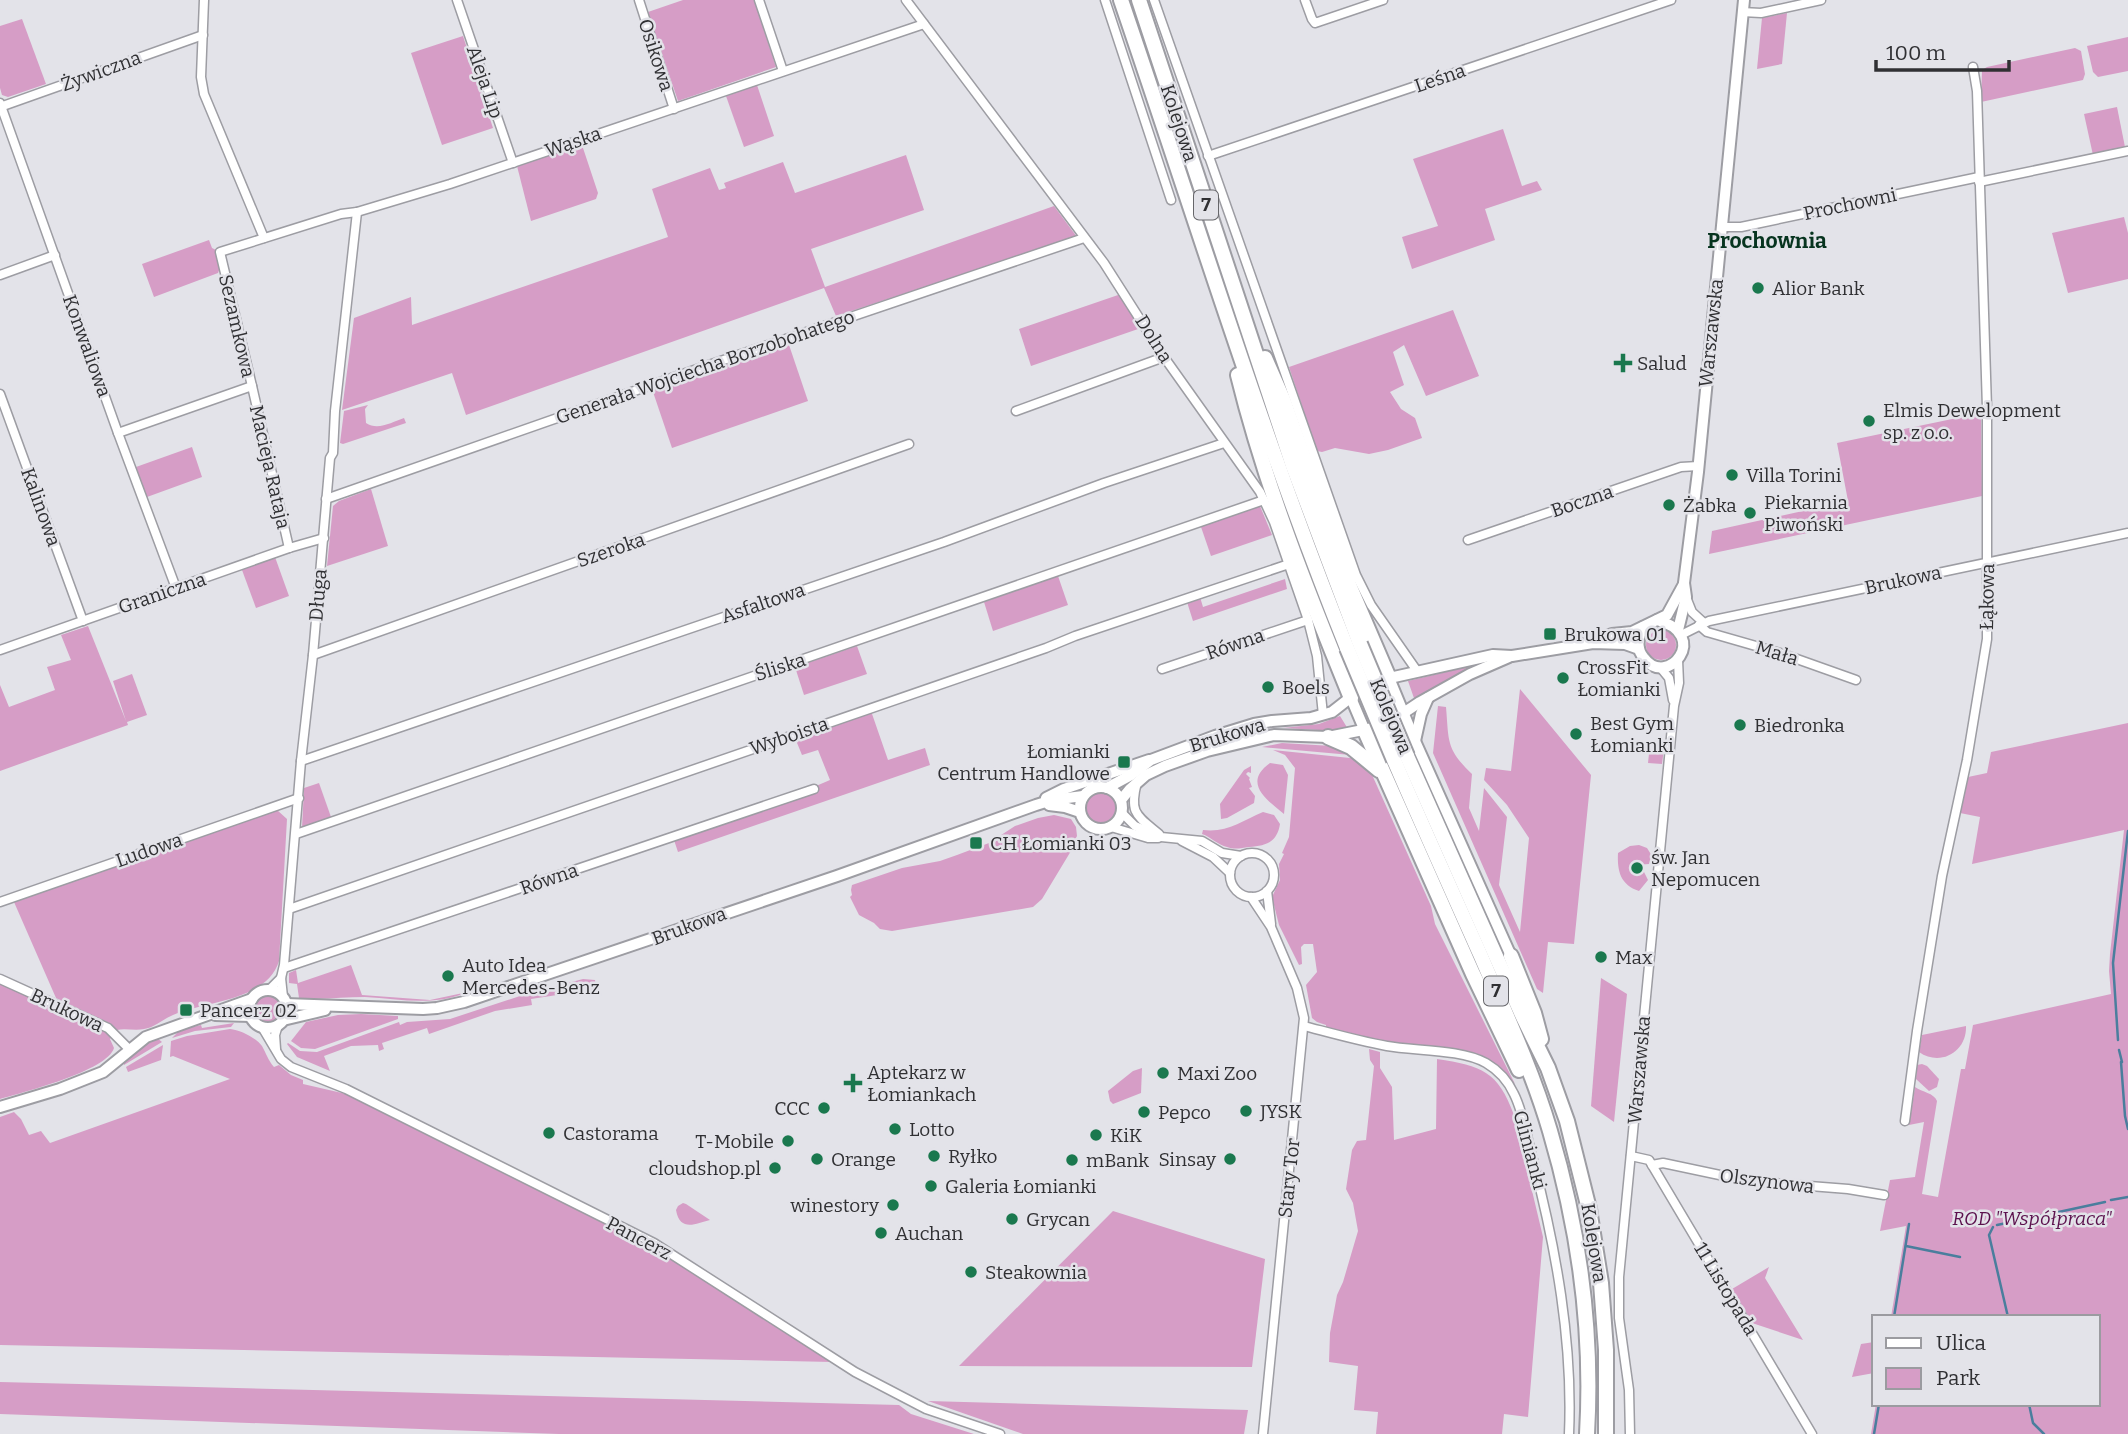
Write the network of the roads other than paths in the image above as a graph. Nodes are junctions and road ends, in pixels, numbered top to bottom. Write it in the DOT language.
graph roads {
  1 [pos="204,0"];
  2 [pos="457,0"];
  3 [pos="639,0"];
  4 [pos="759,0"];
  5 [pos="906,0"];
  6 [pos="1105,0"];
  7 [pos="1121,0"];
  8 [pos="1139,0"];
  9 [pos="1154,0"];
  10 [pos="1305,0"];
  11 [pos="1383,0"];
  12 [pos="1671,0"];
  13 [pos="1744,0"];
  14 [pos="1821,0"];
  15 [pos="1742,12"];
  16 [pos="924,24"];
  17 [pos="202,35"];
  18 [pos="1973,67"];
  19 [pos="783,71"];
  20 [pos="0,105"];
  21 [pos="674,109"];
  22 [pos="2128,151"];
  23 [pos="1208,156"];
  24 [pos="513,163"];
  25 [pos="1979,179"];
  26 [pos="1171,200"];
  27 [pos="357,212"];
  28 [pos="1721,227"];
  29 [pos="264,238"];
  30 [pos="1084,238"];
  31 [pos="220,252"];
  32 [pos="55,255"];
  33 [pos="0,275"];
  34 [pos="1241,310"];
  35 [pos="1231,327"];
  36 [pos="1164,357"];
  37 [pos="252,386"];
  38 [pos="0,394"];
  39 [pos="1016,411"];
  40 [pos="118,433"];
  41 [pos="1224,443"];
  42 [pos="909,444"];
  43 [pos="1698,466"];
  44 [pos="326,499"];
  45 [pos="1264,500"];
  46 [pos="2128,533"];
  47 [pos="324,538"];
  48 [pos="1468,540"];
  49 [pos="289,548"];
  50 [pos="1988,562"];
  51 [pos="1289,564"];
  52 [pos="1684,583"];
  53 [pos="176,588"];
  54 [pos="1686,597"];
  55 [pos="1308,620"];
  56 [pos="1657,620"];
  57 [pos="82,621"];
  58 [pos="1702,624"];
  59 [pos="1643,627"];
  60 [pos="1679,633"];
  61 [pos="1593,643"];
  62 [pos="1354,646"];
  63 [pos="1639,649"];
  64 [pos="0,650"];
  65 [pos="313,655"];
  66 [pos="1512,656"];
  67 [pos="1678,660"];
  68 [pos="1660,667"];
  69 [pos="1163,669"];
  70 [pos="1416,671"];
  71 [pos="1389,678"];
  72 [pos="1856,680"];
  73 [pos="1351,698"];
  74 [pos="1428,698"];
  75 [pos="1674,706"];
  76 [pos="1403,713"];
  77 [pos="1322,715"];
  78 [pos="1365,731"];
  79 [pos="1328,737"];
  80 [pos="1415,741"];
  81 [pos="1401,758"];
  82 [pos="1152,760"];
  83 [pos="301,761"];
  84 [pos="1383,774"];
  85 [pos="1138,782"];
  86 [pos="1107,788"];
  87 [pos="814,789"];
  88 [pos="1083,796"];
  89 [pos="299,798"];
  90 [pos="1121,800"];
  91 [pos="1036,805"];
  92 [pos="1080,812"];
  93 [pos="1122,813"];
  94 [pos="1111,827"];
  95 [pos="296,834"];
  96 [pos="1164,838"];
  97 [pos="1179,839"];
  98 [pos="1241,856"];
  99 [pos="1230,873"];
  100 [pos="1267,891"];
  101 [pos="1251,897"];
  102 [pos="0,902"];
  103 [pos="289,909"];
  104 [pos="1271,927"];
  105 [pos="1511,956"];
  106 [pos="284,968"];
  107 [pos="281,978"];
  108 [pos="0,979"];
  109 [pos="268,990"];
  110 [pos="252,999"];
  111 [pos="285,1001"];
  112 [pos="335,1007"];
  113 [pos="207,1015"];
  114 [pos="251,1016"];
  115 [pos="281,1023"];
  116 [pos="1304,1026"];
  117 [pos="262,1027"];
  118 [pos="129,1049"];
  119 [pos="276,1049"];
  120 [pos="1548,1068"];
  121 [pos="0,1107"];
  122 [pos="1905,1121"];
  123 [pos="1631,1156"];
  124 [pos="1652,1165"];
  125 [pos="1884,1195"];
  126 [pos="1574,1230"];
  127 [pos="1000,1434"];
  128 [pos="1263,1434"];
  129 [pos="1569,1434"];
  130 [pos="1587,1434"];
  131 [pos="1606,1434"];
  132 [pos="1630,1434"];
  133 [pos="1812,1434"];
  1 -- 17 [label="street"];
  2 -- 24 [label="street, Aleja Lip"];
  3 -- 21 [label="street, Osikowa"];
  4 -- 19 [label="street"];
  5 -- 16 [label="street, Dolna"];
  6 -- 26 [label="street, Kolejowa"];
  7 -- 35 [label="highway, Kolejowa / 7"];
  8 -- 34 [label="highway, Kolejowa / 7"];
  9 -- 23 [label="street, Kolejowa"];
  10 -- 11 [label="street"];
  12 -- 23 [label="street, Leśna"];
  13 -- 15 [label="street, Warszawska"];
  14 -- 15 [label="street"];
  15 -- 28 [label="street, Warszawska"];
  16 -- 19 [label="street, Wąska"];
  16 -- 30 [label="street, Dolna"];
  17 -- 20 [label="street, Żywiczna"];
  17 -- 29 [label="street"];
  18 -- 25 [label="street, Łąkowa"];
  19 -- 21 [label="street, Wąska"];
  20 -- 32 [label="street, Konwaliowa"];
  21 -- 24 [label="street, Wąska"];
  22 -- 25 [label="street, Prochowni"];
  23 -- 70 [label="street, Kolejowa"];
  24 -- 27 [label="street, Wąska"];
  25 -- 28 [label="street, Prochowni"];
  25 -- 50 [label="street, Łąkowa"];
  27 -- 29 [label="street, Wąska"];
  27 -- 44 [label="street, Długa"];
  28 -- 43 [label="street, Warszawska"];
  29 -- 31 [label="street, Wąska"];
  30 -- 36 [label="street, Dolna"];
  30 -- 44 [label="street, Generała Wojciecha Borzobohatego"];
  31 -- 37 [label="street, Sezamkowa"];
  32 -- 33 [label="street"];
  32 -- 40 [label="street, Konwaliowa"];
  34 -- 62 [label="highway, Kolejowa / 7"];
  34 -- 71 [label="highway"];
  35 -- 62 [label="highway, Kolejowa / 7"];
  35 -- 73 [label="highway"];
  36 -- 39 [label="street"];
  36 -- 41 [label="street, Dolna"];
  37 -- 40 [label="street, Sezamkowa"];
  37 -- 49 [label="street, Macieja Rataja"];
  38 -- 57 [label="street, Kalinowa"];
  40 -- 53 [label="street, Konwaliowa"];
  41 -- 45 [label="street, Dolna"];
  41 -- 83 [label="street, Asfaltowa"];
  42 -- 65 [label="street, Szeroka"];
  43 -- 48 [label="street, Boczna"];
  43 -- 52 [label="street, Warszawska"];
  44 -- 47 [label="street, Długa"];
  45 -- 51 [label="street, Dolna"];
  45 -- 95 [label="street, Śliska"];
  46 -- 50 [label="street, Brukowa"];
  47 -- 49 [label="street, Graniczna"];
  47 -- 65 [label="street, Długa"];
  49 -- 53 [label="street, Graniczna"];
  50 -- 58 [label="street, Brukowa"];
  50 -- 122 [label="street, Łąkowa"];
  51 -- 55 [label="street, Dolna"];
  51 -- 103 [label="street, Wyboista"];
  52 -- 54 [label="street, Warszawska"];
  52 -- 56 [label="street, Warszawska"];
  53 -- 57 [label="street, Graniczna"];
  54 -- 58 [label="street, Warszawska"];
  54 -- 60 [label="street, Warszawska"];
  55 -- 69 [label="street, Równa"];
  55 -- 77 [label="street, Dolna"];
  56 -- 59 [label="street"];
  56 -- 60 [label="street"];
  57 -- 64 [label="street, Graniczna"];
  58 -- 60 [label="street, Brukowa"];
  58 -- 72 [label="street, Mała"];
  59 -- 61 [label="street"];
  59 -- 63 [label="street"];
  60 -- 67 [label="street"];
  61 -- 63 [label="street"];
  61 -- 66 [label="street"];
  62 -- 81 [label="highway, Kolejowa / 7, bridge"];
  63 -- 68 [label="street"];
  65 -- 83 [label="street, Długa"];
  66 -- 70 [label="street"];
  66 -- 74 [label="street"];
  67 -- 68 [label="street"];
  67 -- 75 [label="street, Warszawska"];
  68 -- 75 [label="street, Warszawska"];
  70 -- 71 [label="street"];
  71 -- 73 [label="street, Brukowa"];
  71 -- 76 [label="street"];
  73 -- 77 [label="street, Brukowa"];
  73 -- 78 [label="street"];
  74 -- 76 [label="street"];
  74 -- 80 [label="street"];
  75 -- 123 [label="street, Warszawska"];
  76 -- 78 [label="street, Brukowa"];
  76 -- 80 [label="street"];
  77 -- 82 [label="street, Brukowa"];
  78 -- 79 [label="street, Brukowa"];
  78 -- 84 [label="highway"];
  79 -- 84 [label="highway"];
  79 -- 85 [label="street, Brukowa"];
  80 -- 105 [label="street"];
  81 -- 120 [label="highway, Kolejowa / 7"];
  81 -- 126 [label="highway, Kolejowa / 7"];
  82 -- 86 [label="street, Brukowa"];
  82 -- 91 [label="street"];
  83 -- 89 [label="street, Długa"];
  84 -- 126 [label="highway"];
  85 -- 90 [label="street, Brukowa"];
  85 -- 96 [label="street"];
  86 -- 88 [label="street"];
  86 -- 90 [label="street"];
  87 -- 106 [label="street, Równa"];
  88 -- 91 [label="street, Brukowa"];
  88 -- 92 [label="street"];
  89 -- 95 [label="street, Długa"];
  89 -- 102 [label="street, Ludowa"];
  90 -- 93 [label="street"];
  91 -- 92 [label="street, Brukowa"];
  91 -- 112 [label="street, Brukowa"];
  92 -- 94 [label="street"];
  93 -- 94 [label="street"];
  93 -- 96 [label="street"];
  94 -- 96 [label="street"];
  95 -- 103 [label="street, Długa"];
  96 -- 97 [label="street"];
  97 -- 98 [label="street"];
  97 -- 99 [label="street"];
  98 -- 99 [label="street"];
  98 -- 100 [label="street"];
  99 -- 101 [label="street"];
  100 -- 101 [label="street"];
  100 -- 104 [label="street, Stary Tor"];
  101 -- 104 [label="street, Stary Tor"];
  103 -- 106 [label="street, Długa"];
  104 -- 116 [label="street, Stary Tor"];
  105 -- 120 [label="highway"];
  106 -- 107 [label="street, Długa"];
  107 -- 109 [label="street"];
  107 -- 111 [label="street, Długa"];
  108 -- 118 [label="street, Brukowa"];
  109 -- 110 [label="street"];
  109 -- 111 [label="street"];
  110 -- 113 [label="street"];
  110 -- 114 [label="street"];
  111 -- 112 [label="street, Brukowa"];
  111 -- 115 [label="street"];
  112 -- 115 [label="street, Brukowa"];
  113 -- 114 [label="street"];
  113 -- 118 [label="street"];
  114 -- 117 [label="street"];
  115 -- 117 [label="street"];
  115 -- 119 [label="street"];
  116 -- 128 [label="street, Stary Tor"];
  116 -- 129 [label="street, Glinianki"];
  117 -- 119 [label="street, Pancerz"];
  118 -- 121 [label="street"];
  119 -- 127 [label="street, Pancerz"];
  120 -- 131 [label="highway, Kolejowa / 7"];
  123 -- 124 [label="street"];
  123 -- 132 [label="street, Warszawska"];
  124 -- 125 [label="street, Olszynowa"];
  124 -- 133 [label="street, 11 Listopada"];
  126 -- 130 [label="highway, Kolejowa / 7"];
}
